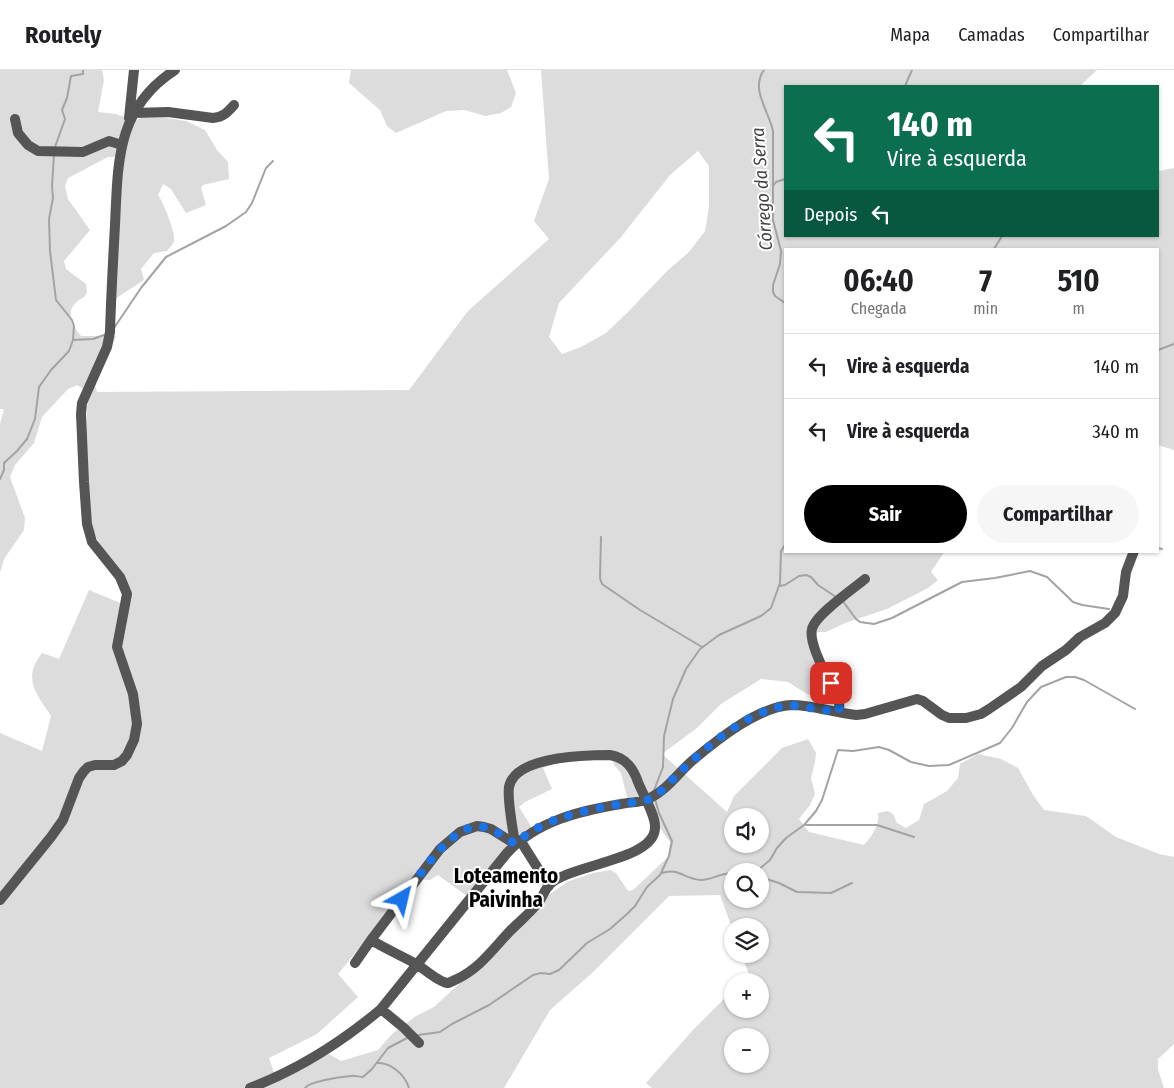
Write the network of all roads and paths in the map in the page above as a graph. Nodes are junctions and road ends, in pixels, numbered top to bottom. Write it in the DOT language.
graph roads {
  1 [pos="134,70"];
  2 [pos="176,70"];
  3 [pos="234,105"];
  4 [pos="131,117"];
  5 [pos="15,120"];
  6 [pos="122,145"];
  7 [pos="1133,553"];
  8 [pos="865,579"];
  9 [pos="839,712"];
  10 [pos="645,800"];
  11 [pos="518,842"];
  12 [pos="549,886"];
  13 [pos="0,900"];
  14 [pos="371,940"];
  15 [pos="355,963"];
  16 [pos="418,965"];
  17 [pos="381,1009"];
  18 [pos="419,1043"];
  19 [pos="250,1088"];
  1 -- 4 [label="street"];
  2 -- 4 [label="street"];
  3 -- 4 [label="street"];
  4 -- 6 [label="street"];
  5 -- 6 [label="street"];
  6 -- 13 [label="street"];
  7 -- 9 [label="street"];
  8 -- 9 [label="street"];
  9 -- 10 [label="street"];
  10 -- 11 [label="street"];
  10 -- 11 [label="street"];
  10 -- 12 [label="street"];
  11 -- 12 [label="street"];
  11 -- 14 [label="street"];
  11 -- 16 [label="street"];
  12 -- 16 [label="street"];
  14 -- 15 [label="street"];
  14 -- 16 [label="street"];
  16 -- 17 [label="street"];
  17 -- 18 [label="street"];
  17 -- 19 [label="street"];
}
